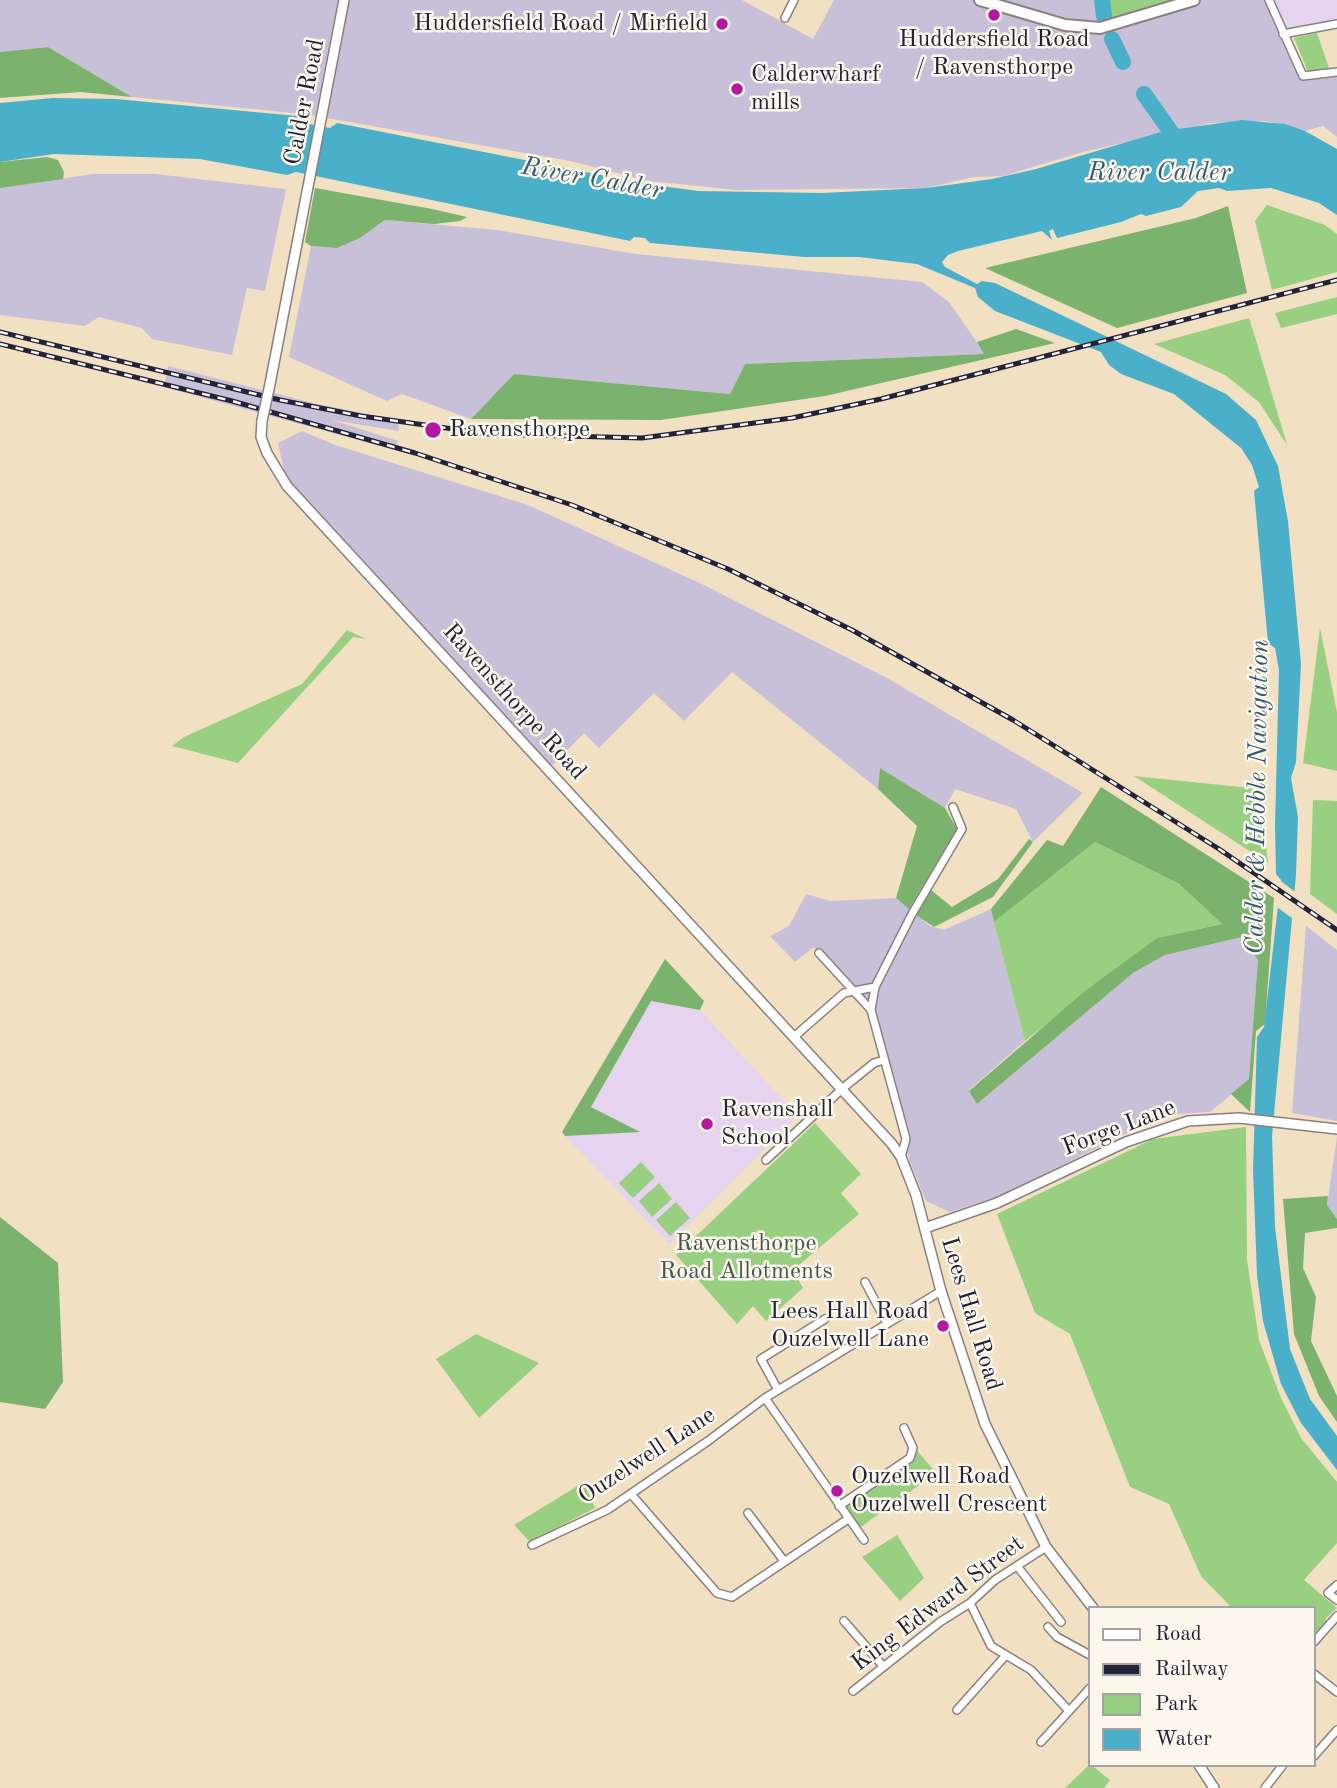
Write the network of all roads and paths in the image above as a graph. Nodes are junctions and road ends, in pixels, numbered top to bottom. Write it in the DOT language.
graph roads {
  1 [pos="344,0"];
  2 [pos="794,0"];
  3 [pos="980,0"];
  4 [pos="1194,0"];
  5 [pos="1269,0"];
  6 [pos="785,18"];
  7 [pos="1337,24"];
  8 [pos="1283,34"];
  9 [pos="1337,72"];
  10 [pos="304,212"];
  11 [pos="953,807"];
  12 [pos="820,953"];
  13 [pos="875,988"];
  14 [pos="852,989"];
  15 [pos="871,1010"];
  16 [pos="795,1037"];
  17 [pos="884,1060"];
  18 [pos="843,1088"];
  19 [pos="1337,1129"];
  20 [pos="901,1157"];
  21 [pos="766,1160"];
  22 [pos="925,1228"];
  23 [pos="865,1282"];
  24 [pos="941,1291"];
  25 [pos="825,1319"];
  26 [pos="887,1324"];
  27 [pos="778,1390"];
  28 [pos="765,1398"];
  29 [pos="904,1428"];
  30 [pos="631,1494"];
  31 [pos="839,1506"];
  32 [pos="748,1513"];
  33 [pos="848,1519"];
  34 [pos="864,1540"];
  35 [pos="532,1545"];
  36 [pos="1046,1547"];
  37 [pos="784,1561"];
  38 [pos="1017,1566"];
  39 [pos="1337,1585"];
  40 [pos="1337,1600"];
  41 [pos="970,1603"];
  42 [pos="1091,1606"];
  43 [pos="1337,1616"];
  44 [pos="844,1621"];
  45 [pos="1061,1622"];
  46 [pos="1048,1627"];
  47 [pos="1316,1640"];
  48 [pos="1088,1654"];
  49 [pos="1006,1655"];
  50 [pos="883,1666"];
  51 [pos="1316,1676"];
  52 [pos="1088,1690"];
  53 [pos="853,1691"];
  54 [pos="1337,1692"];
  55 [pos="957,1710"];
  56 [pos="1069,1711"];
  57 [pos="1337,1730"];
  58 [pos="1041,1742"];
  59 [pos="1316,1754"];
  60 [pos="1200,1767"];
  61 [pos="1281,1767"];
  62 [pos="1214,1788"];
  63 [pos="1265,1788"];
  1 -- 10 [label="street, Calder Road"];
  2 -- 6 [label="street"];
  3 -- 4 [label="highway"];
  5 -- 8 [label="street"];
  7 -- 8 [label="street"];
  8 -- 9 [label="street"];
  10 -- 16 [label="street, Ravensthorpe Road, bridge"];
  11 -- 13 [label="street, Lees Hall Road"];
  12 -- 14 [label="street, Lees Hall Road"];
  13 -- 14 [label="street"];
  13 -- 15 [label="street, Lees Hall Road"];
  14 -- 15 [label="street, Lees Hall Road"];
  14 -- 16 [label="street"];
  15 -- 17 [label="street, Lees Hall Road"];
  16 -- 18 [label="street, Ravensthorpe Road"];
  17 -- 18 [label="street"];
  17 -- 20 [label="street, Lees Hall Road"];
  18 -- 20 [label="street, Ravensthorpe Road"];
  18 -- 21 [label="street"];
  19 -- 22 [label="street, Forge Lane"];
  20 -- 22 [label="street, Lees Hall Road"];
  22 -- 24 [label="street, Lees Hall Road"];
  23 -- 26 [label="street"];
  24 -- 26 [label="street, Ouzelwell Lane"];
  24 -- 36 [label="street, Lees Hall Road"];
  25 -- 27 [label="street"];
  26 -- 27 [label="street, Ouzelwell Lane"];
  27 -- 28 [label="street, Ouzelwell Lane"];
  28 -- 30 [label="street, Ouzelwell Lane"];
  28 -- 31 [label="street"];
  29 -- 31 [label="street"];
  30 -- 35 [label="street, Ouzelwell Lane"];
  30 -- 37 [label="street"];
  31 -- 33 [label="street"];
  32 -- 37 [label="street"];
  33 -- 34 [label="street"];
  33 -- 37 [label="street"];
  36 -- 38 [label="street, King Edward Street"];
  36 -- 42 [label="street, Lees Hall Road"];
  38 -- 41 [label="street, King Edward Street"];
  38 -- 45 [label="street"];
  39 -- 40 [label="street"];
  41 -- 49 [label="street"];
  41 -- 50 [label="street, King Edward Street"];
  43 -- 47 [label="street"];
  44 -- 50 [label="street"];
  46 -- 48 [label="street"];
  49 -- 55 [label="street"];
  49 -- 56 [label="street"];
  50 -- 53 [label="street, King Edward Street"];
  51 -- 54 [label="street"];
  52 -- 56 [label="street"];
  56 -- 58 [label="street"];
  57 -- 59 [label="street"];
  60 -- 62 [label="street"];
  61 -- 63 [label="street"];
}
